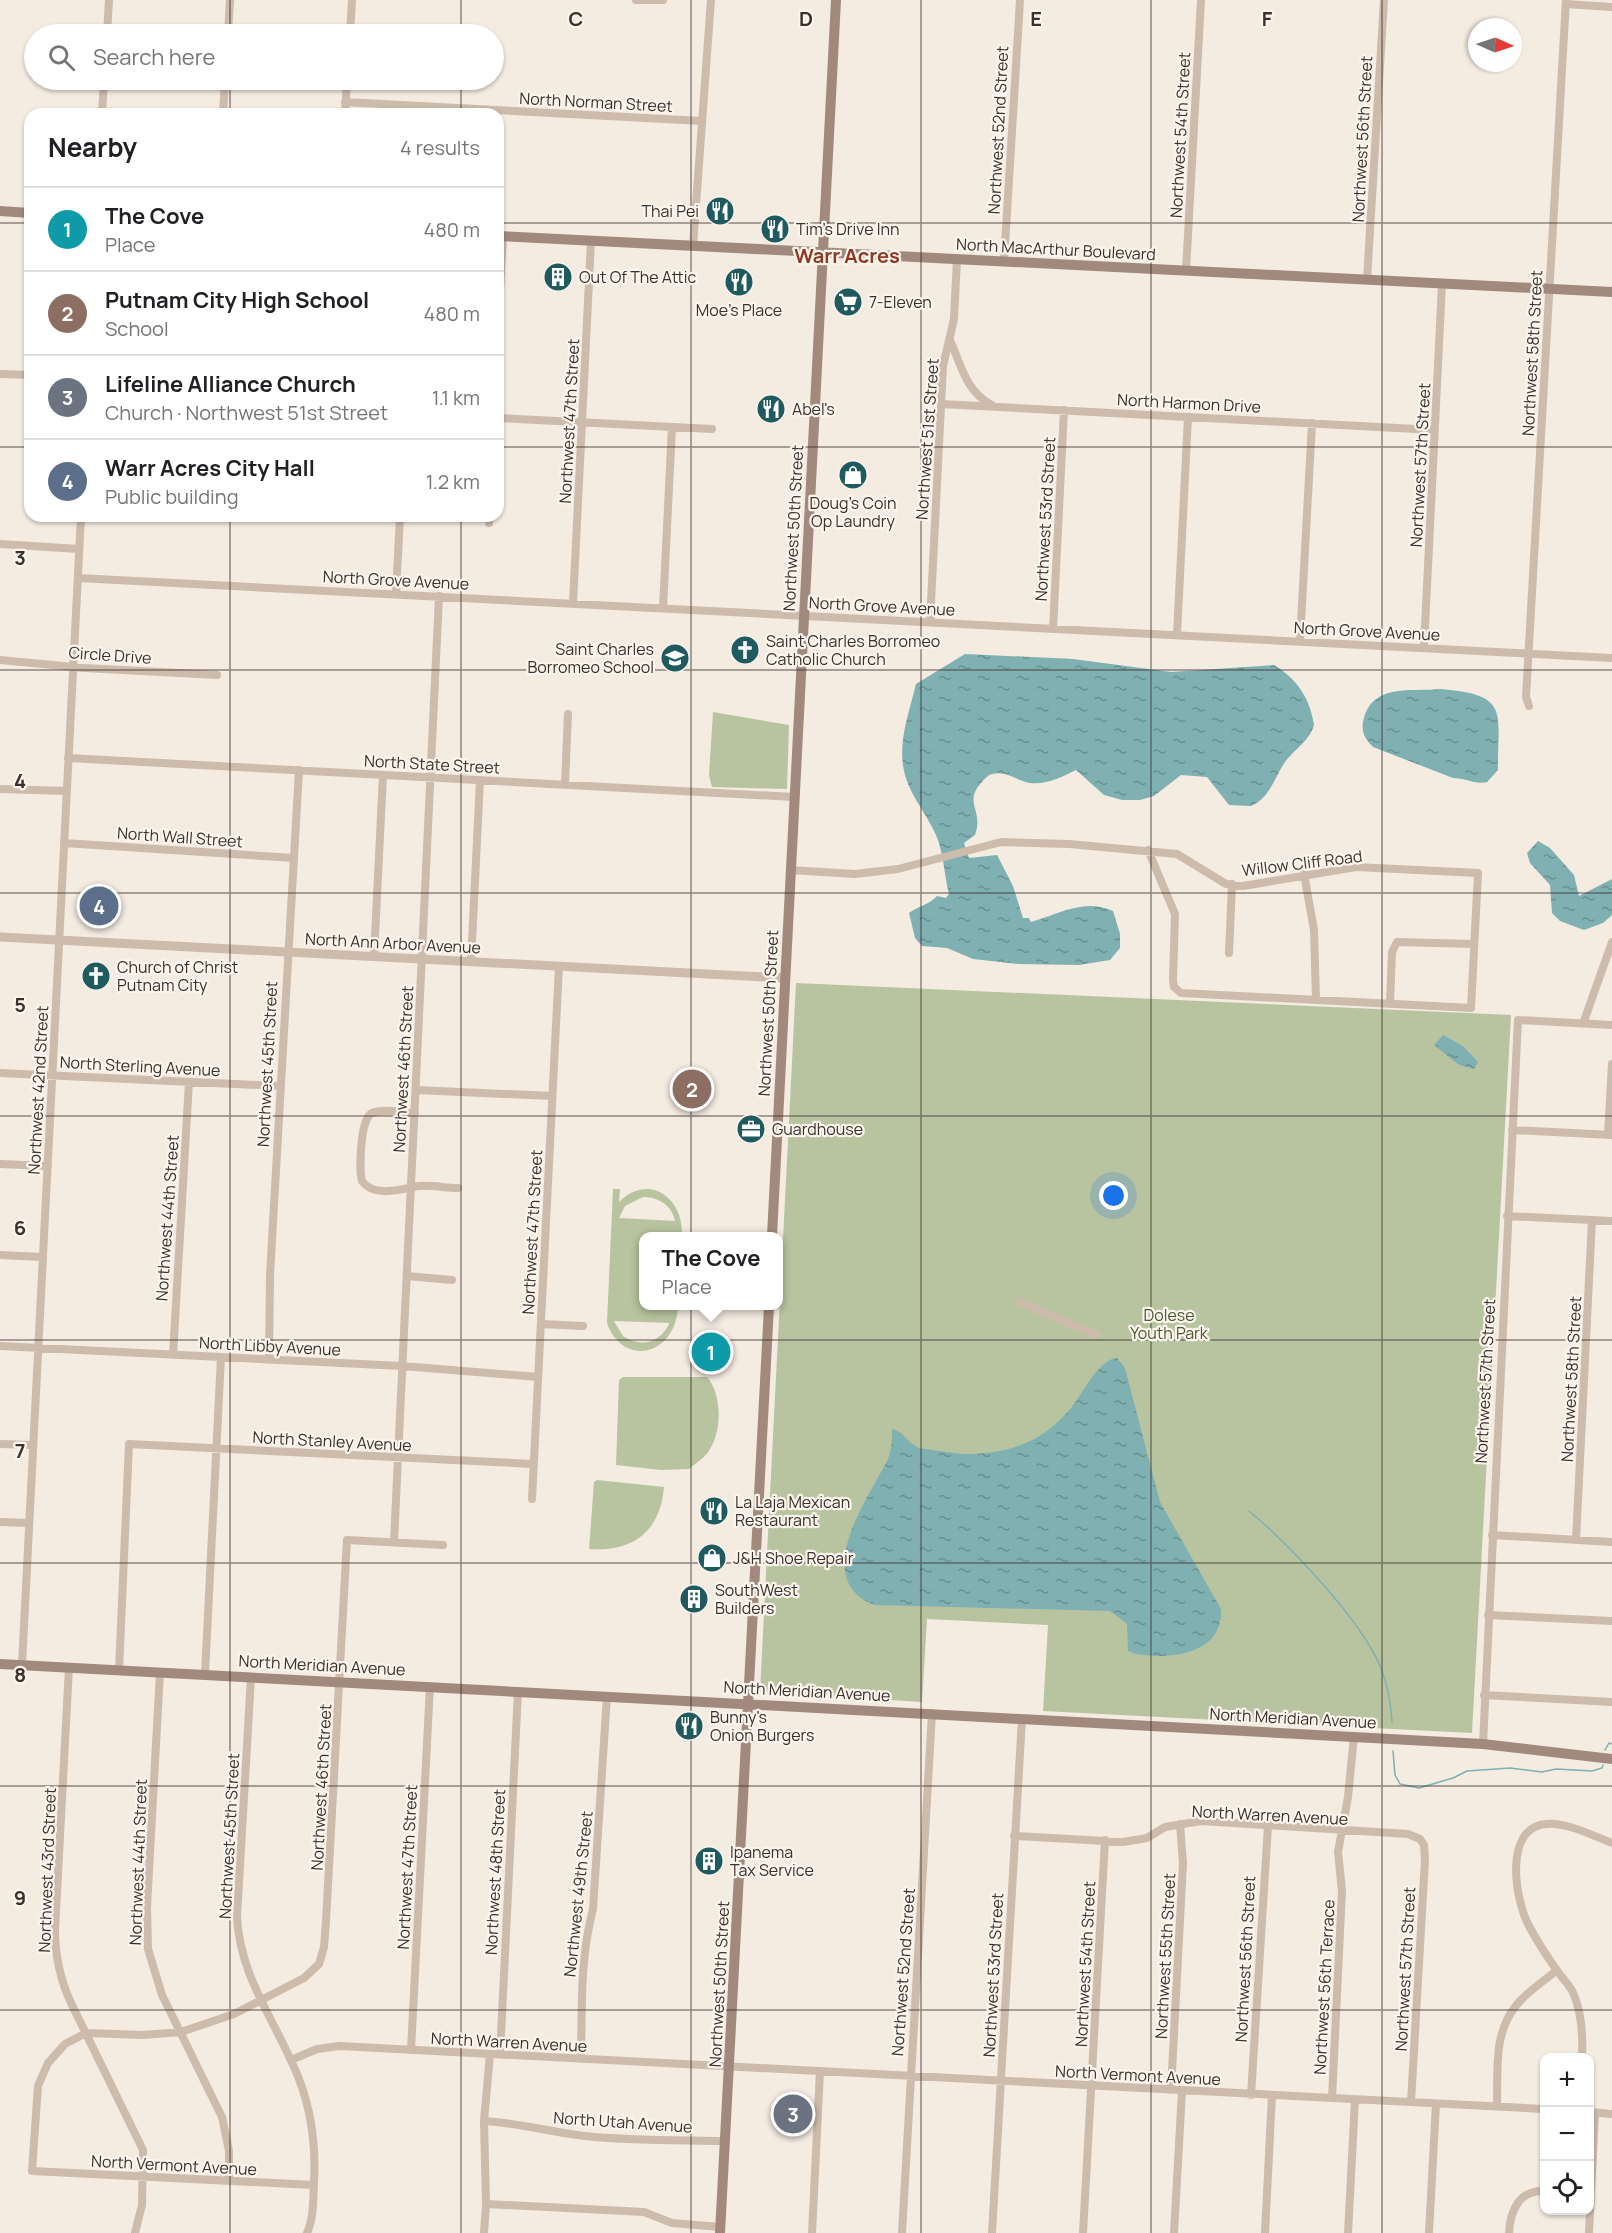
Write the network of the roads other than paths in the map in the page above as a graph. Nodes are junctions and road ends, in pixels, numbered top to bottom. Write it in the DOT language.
graph roads {
  1 [pos="109,0"];
  2 [pos="230,0"];
  3 [pos="352,0"];
  4 [pos="636,0"];
  5 [pos="663,0"];
  6 [pos="711,0"];
  7 [pos="836,0"];
  8 [pos="1020,0"];
  9 [pos="1201,0"];
  10 [pos="1384,0"];
  11 [pos="1566,2"];
  12 [pos="1612,7"];
  13 [pos="108,24"];
  14 [pos="229,24"];
  15 [pos="351,24"];
  16 [pos="103,90"];
  17 [pos="224,90"];
  18 [pos="346,90"];
  19 [pos="345,102"];
  20 [pos="102,108"];
  21 [pos="223,108"];
  22 [pos="345,108"];
  23 [pos="458,108"];
  24 [pos="504,110"];
  25 [pos="702,121"];
  26 [pos="0,211"];
  27 [pos="24,213"];
  28 [pos="504,236"];
  29 [pos="591,241"];
  30 [pos="693,246"];
  31 [pos="822,253"];
  32 [pos="957,259"];
  33 [pos="1004,262"];
  34 [pos="1186,271"];
  35 [pos="1367,280"];
  36 [pos="1442,284"];
  37 [pos="1549,289"];
  38 [pos="1612,292"];
  39 [pos="950,340"];
  40 [pos="0,374"];
  41 [pos="24,375"];
  42 [pos="941,404"];
  43 [pos="996,407"];
  44 [pos="1064,410"];
  45 [pos="1188,417"];
  46 [pos="504,418"];
  47 [pos="583,422"];
  48 [pos="1312,423"];
  49 [pos="672,427"];
  50 [pos="712,429"];
  51 [pos="1435,430"];
  52 [pos="81,522"];
  53 [pos="400,522"];
  54 [pos="0,544"];
  55 [pos="79,549"];
  56 [pos="78,578"];
  57 [pos="396,594"];
  58 [pos="439,596"];
  59 [pos="573,603"];
  60 [pos="663,608"];
  61 [pos="803,615"];
  62 [pos="930,622"];
  63 [pos="1053,628"];
  64 [pos="1177,635"];
  65 [pos="1300,641"];
  66 [pos="1424,647"];
  67 [pos="1531,653"];
  68 [pos="1612,658"];
  69 [pos="0,660"];
  70 [pos="73,667"];
  71 [pos="217,675"];
  72 [pos="1529,706"];
  73 [pos="568,714"];
  74 [pos="68,758"];
  75 [pos="299,770"];
  76 [pos="383,775"];
  77 [pos="431,778"];
  78 [pos="480,780"];
  79 [pos="565,784"];
  80 [pos="0,789"];
  81 [pos="67,791"];
  82 [pos="794,796"];
  83 [pos="64,843"];
  84 [pos="1148,850"];
  85 [pos="294,858"];
  86 [pos="790,870"];
  87 [pos="1304,874"];
  88 [pos="1232,884"];
  89 [pos="0,937"];
  90 [pos="59,940"];
  91 [pos="1612,942"];
  92 [pos="1474,944"];
  93 [pos="288,952"];
  94 [pos="1228,953"];
  95 [pos="374,957"];
  96 [pos="423,959"];
  97 [pos="471,962"];
  98 [pos="559,966"];
  99 [pos="785,978"];
  100 [pos="1316,1000"];
  101 [pos="1390,1004"];
  102 [pos="1583,1024"];
  103 [pos="1612,1025"];
  104 [pos="1612,1065"];
  105 [pos="0,1073"];
  106 [pos="52,1076"];
  107 [pos="189,1082"];
  108 [pos="280,1086"];
  109 [pos="416,1090"];
  110 [pos="552,1096"];
  111 [pos="415,1113"];
  112 [pos="1512,1130"];
  113 [pos="1610,1135"];
  114 [pos="0,1164"];
  115 [pos="48,1166"];
  116 [pos="411,1188"];
  117 [pos="458,1188"];
  118 [pos="1507,1216"];
  119 [pos="1592,1220"];
  120 [pos="1612,1221"];
  121 [pos="772,1232"];
  122 [pos="0,1255"];
  123 [pos="43,1257"];
  124 [pos="407,1276"];
  125 [pos="452,1280"];
  126 [pos="1019,1302"];
  127 [pos="769,1310"];
  128 [pos="541,1324"];
  129 [pos="583,1326"];
  130 [pos="1096,1335"];
  131 [pos="0,1346"];
  132 [pos="38,1348"];
  133 [pos="173,1355"];
  134 [pos="221,1357"];
  135 [pos="269,1360"];
  136 [pos="402,1366"];
  137 [pos="538,1377"];
  138 [pos="0,1444"];
  139 [pos="33,1445"];
  140 [pos="217,1448"];
  141 [pos="397,1458"];
  142 [pos="534,1464"];
  143 [pos="532,1499"];
  144 [pos="0,1522"];
  145 [pos="29,1523"];
  146 [pos="1492,1535"];
  147 [pos="1576,1540"];
  148 [pos="394,1542"];
  149 [pos="1612,1542"];
  150 [pos="443,1545"];
  151 [pos="1488,1615"];
  152 [pos="1612,1621"];
  153 [pos="0,1664"];
  154 [pos="22,1665"];
  155 [pos="69,1667"];
  156 [pos="119,1670"];
  157 [pos="160,1672"];
  158 [pos="206,1674"];
  159 [pos="250,1677"];
  160 [pos="340,1682"];
  161 [pos="430,1686"];
  162 [pos="518,1691"];
  163 [pos="1484,1695"];
  164 [pos="607,1696"];
  165 [pos="1612,1702"];
  166 [pos="749,1704"];
  167 [pos="932,1713"];
  168 [pos="1022,1719"];
  169 [pos="1354,1736"];
  170 [pos="1483,1743"];
  171 [pos="1612,1759"];
  172 [pos="1180,1824"];
  173 [pos="1268,1826"];
  174 [pos="1340,1832"];
  175 [pos="1014,1836"];
  176 [pos="1420,1839"];
  177 [pos="1105,1840"];
  178 [pos="1612,1843"];
  179 [pos="1557,1970"];
  180 [pos="260,2000"];
  181 [pos="181,2032"];
  182 [pos="86,2033"];
  183 [pos="411,2050"];
  184 [pos="1582,2053"];
  185 [pos="490,2054"];
  186 [pos="500,2055"];
  187 [pos="581,2059"];
  188 [pos="291,2061"];
  189 [pos="729,2066"];
  190 [pos="820,2072"];
  191 [pos="910,2075"];
  192 [pos="1000,2081"];
  193 [pos="1092,2086"];
  194 [pos="1171,2091"];
  195 [pos="1182,2091"];
  196 [pos="1251,2095"];
  197 [pos="1272,2095"];
  198 [pos="1332,2097"];
  199 [pos="1355,2100"];
  200 [pos="1411,2102"];
  201 [pos="1436,2104"];
  202 [pos="1497,2106"];
  203 [pos="1540,2109"];
  204 [pos="1594,2112"];
  205 [pos="1612,2114"];
  206 [pos="484,2121"];
  207 [pos="725,2141"];
  208 [pos="144,2176"];
  209 [pos="229,2181"];
  210 [pos="314,2186"];
  211 [pos="1540,2191"];
  212 [pos="486,2204"];
  213 [pos="1589,2215"];
  214 [pos="720,2230"];
  215 [pos="135,2233"];
  216 [pos="307,2233"];
  217 [pos="484,2233"];
  218 [pos="812,2233"];
  219 [pos="902,2233"];
  220 [pos="992,2233"];
  221 [pos="1083,2233"];
  222 [pos="1174,2233"];
  223 [pos="1265,2233"];
  224 [pos="1348,2233"];
  225 [pos="1429,2233"];
  226 [pos="1509,2233"];
  227 [pos="1589,2233"];
  1 -- 13 [label="street"];
  2 -- 14 [label="street"];
  3 -- 15 [label="street"];
  4 -- 5 [label="street"];
  6 -- 25 [label="street"];
  7 -- 31 [label="main road, Northwest 50th Street"];
  8 -- 33 [label="street, Northwest 52nd Street"];
  9 -- 34 [label="street, Northwest 54th Street"];
  10 -- 35 [label="street, Northwest 56th Street"];
  11 -- 12 [label="street"];
  11 -- 37 [label="street, Northwest 58th Street"];
  16 -- 20 [label="street"];
  17 -- 21 [label="street"];
  18 -- 19 [label="street"];
  19 -- 22 [label="street"];
  19 -- 23 [label="street, North Norman Street"];
  24 -- 25 [label="street, North Norman Street"];
  25 -- 30 [label="street"];
  26 -- 27 [label="main road"];
  28 -- 29 [label="main road, North MacArthur Boulevard"];
  29 -- 30 [label="main road, North MacArthur Boulevard"];
  29 -- 47 [label="street, Northwest 47th Street"];
  30 -- 31 [label="main road, North MacArthur Boulevard"];
  31 -- 32 [label="main road, North MacArthur Boulevard"];
  31 -- 61 [label="main road, Northwest 50th Street"];
  32 -- 33 [label="main road, North MacArthur Boulevard"];
  32 -- 39 [label="street, Northwest 51st Street"];
  33 -- 34 [label="main road, North MacArthur Boulevard"];
  34 -- 35 [label="main road, North MacArthur Boulevard"];
  35 -- 36 [label="main road, North MacArthur Boulevard"];
  36 -- 37 [label="main road, North MacArthur Boulevard"];
  36 -- 51 [label="street, Northwest 57th Street"];
  37 -- 38 [label="main road, North MacArthur Boulevard"];
  37 -- 67 [label="street, Northwest 58th Street"];
  39 -- 42 [label="street, Northwest 51st Street"];
  39 -- 43 [label="street"];
  40 -- 41 [label="street"];
  42 -- 43 [label="street, North Harmon Drive"];
  42 -- 62 [label="street, Northwest 51st Street"];
  43 -- 44 [label="street, North Harmon Drive"];
  44 -- 45 [label="street, North Harmon Drive"];
  44 -- 63 [label="street, Northwest 53rd Street"];
  45 -- 48 [label="street, North Harmon Drive"];
  45 -- 64 [label="street"];
  46 -- 47 [label="street"];
  47 -- 49 [label="street"];
  47 -- 59 [label="street, Northwest 47th Street"];
  48 -- 51 [label="street, North Harmon Drive"];
  48 -- 65 [label="street"];
  49 -- 50 [label="street"];
  49 -- 60 [label="street"];
  51 -- 66 [label="street, Northwest 57th Street"];
  52 -- 55 [label="street, Northwest 42nd Street"];
  53 -- 57 [label="street"];
  54 -- 55 [label="street"];
  55 -- 56 [label="street, Northwest 42nd Street"];
  56 -- 57 [label="street, North Grove Avenue"];
  56 -- 70 [label="street, Northwest 42nd Street"];
  57 -- 58 [label="street, North Grove Avenue"];
  58 -- 59 [label="street, North Grove Avenue"];
  58 -- 77 [label="street, Northwest 46th Street"];
  59 -- 60 [label="street, North Grove Avenue"];
  60 -- 61 [label="street, North Grove Avenue"];
  61 -- 62 [label="street, North Grove Avenue"];
  61 -- 82 [label="main road, Northwest 50th Street"];
  62 -- 63 [label="street, North Grove Avenue"];
  63 -- 64 [label="street, North Grove Avenue"];
  64 -- 65 [label="street, North Grove Avenue"];
  65 -- 66 [label="street, North Grove Avenue"];
  66 -- 67 [label="street, North Grove Avenue"];
  67 -- 68 [label="street, North Grove Avenue"];
  67 -- 72 [label="street, Northwest 58th Street"];
  69 -- 70 [label="street, Circle Drive"];
  70 -- 71 [label="street, Circle Drive"];
  70 -- 74 [label="street, Northwest 42nd Street"];
  73 -- 79 [label="street"];
  74 -- 75 [label="street, North State Street"];
  74 -- 81 [label="street, Northwest 42nd Street"];
  75 -- 76 [label="street, North State Street"];
  75 -- 85 [label="street, Northwest 45th Street"];
  76 -- 77 [label="street, North State Street"];
  76 -- 95 [label="street"];
  77 -- 78 [label="street, North State Street"];
  77 -- 96 [label="street, Northwest 46th Street"];
  78 -- 79 [label="street, North State Street"];
  78 -- 97 [label="street"];
  79 -- 82 [label="street, North State Street"];
  80 -- 81 [label="street"];
  81 -- 83 [label="street, Northwest 42nd Street"];
  82 -- 86 [label="main road, Northwest 50th Street"];
  83 -- 85 [label="street, North Wall Street"];
  83 -- 90 [label="street, Northwest 42nd Street"];
  84 -- 86 [label="street, Willow Cliff Road"];
  84 -- 88 [label="street, Willow Cliff Road"];
  84 -- 100 [label="street"];
  85 -- 93 [label="street, Northwest 45th Street"];
  86 -- 99 [label="main road, Northwest 50th Street"];
  87 -- 88 [label="street, Willow Cliff Road"];
  87 -- 92 [label="street, Willow Cliff Road"];
  87 -- 100 [label="street"];
  88 -- 94 [label="street"];
  89 -- 90 [label="street, North Ann Arbor Avenue"];
  90 -- 93 [label="street, North Ann Arbor Avenue"];
  90 -- 106 [label="street, Northwest 42nd Street"];
  91 -- 102 [label="street"];
  92 -- 101 [label="street"];
  92 -- 101 [label="street, Willow Cliff Road"];
  93 -- 95 [label="street, North Ann Arbor Avenue"];
  93 -- 108 [label="street, Northwest 45th Street"];
  95 -- 96 [label="street, North Ann Arbor Avenue"];
  96 -- 97 [label="street, North Ann Arbor Avenue"];
  96 -- 109 [label="street, Northwest 46th Street"];
  97 -- 98 [label="street, North Ann Arbor Avenue"];
  98 -- 99 [label="street, North Ann Arbor Avenue"];
  98 -- 110 [label="street, Northwest 47th Street"];
  99 -- 121 [label="main road, Northwest 50th Street"];
  100 -- 101 [label="street"];
  102 -- 103 [label="street"];
  102 -- 112 [label="street, Northwest 57th Street"];
  104 -- 113 [label="street"];
  105 -- 106 [label="street, North Sterling Avenue"];
  106 -- 107 [label="street, North Sterling Avenue"];
  106 -- 115 [label="street, Northwest 42nd Street"];
  107 -- 108 [label="street, North Sterling Avenue"];
  107 -- 133 [label="street, Northwest 44th Street"];
  108 -- 135 [label="street, Northwest 45th Street"];
  109 -- 110 [label="street"];
  109 -- 111 [label="street, Northwest 46th Street"];
  110 -- 128 [label="street, Northwest 47th Street"];
  111 -- 116 [label="street, Northwest 46th Street"];
  111 -- 116 [label="street"];
  112 -- 113 [label="street"];
  112 -- 118 [label="street, Northwest 57th Street"];
  114 -- 115 [label="street"];
  115 -- 123 [label="street, Northwest 42nd Street"];
  116 -- 117 [label="street"];
  116 -- 124 [label="street, Northwest 46th Street"];
  118 -- 119 [label="street"];
  118 -- 146 [label="street, Northwest 57th Street"];
  119 -- 120 [label="street"];
  119 -- 147 [label="street, Northwest 58th Street"];
  122 -- 123 [label="street"];
  123 -- 132 [label="street, Northwest 42nd Street"];
  124 -- 125 [label="street"];
  124 -- 136 [label="street, Northwest 46th Street"];
  126 -- 130 [label="street"];
  127 -- 166 [label="main road, Northwest 50th Street"];
  128 -- 129 [label="street"];
  128 -- 137 [label="street, Northwest 47th Street"];
  131 -- 132 [label="street, North Libby Avenue"];
  132 -- 133 [label="street, North Libby Avenue"];
  132 -- 139 [label="street, Northwest 42nd Street"];
  133 -- 134 [label="street, North Libby Avenue"];
  134 -- 135 [label="street, North Libby Avenue"];
  134 -- 140 [label="street"];
  135 -- 136 [label="street, North Libby Avenue"];
  136 -- 137 [label="street, North Libby Avenue"];
  136 -- 141 [label="street, Northwest 46th Street"];
  137 -- 142 [label="street, Northwest 47th Street"];
  138 -- 139 [label="street"];
  139 -- 145 [label="street, Northwest 42nd Street"];
  140 -- 141 [label="street, North Stanley Avenue"];
  140 -- 156 [label="street, North Stanley Avenue"];
  140 -- 158 [label="street"];
  141 -- 142 [label="street, North Stanley Avenue"];
  141 -- 148 [label="street, Northwest 46th Street"];
  142 -- 143 [label="street, Northwest 47th Street"];
  144 -- 145 [label="street"];
  145 -- 154 [label="street, Northwest 42nd Street"];
  146 -- 147 [label="street"];
  146 -- 151 [label="street, Northwest 57th Street"];
  147 -- 149 [label="street"];
  148 -- 150 [label="street"];
  148 -- 160 [label="street, Northwest 46th Street"];
  151 -- 152 [label="street"];
  151 -- 163 [label="street, Northwest 57th Street"];
  153 -- 154 [label="main road, North Meridian Avenue"];
  154 -- 155 [label="main road, North Meridian Avenue"];
  155 -- 156 [label="main road, North Meridian Avenue"];
  155 -- 182 [label="street, Northwest 43rd Street"];
  156 -- 157 [label="main road, North Meridian Avenue"];
  157 -- 158 [label="main road, North Meridian Avenue"];
  157 -- 181 [label="street, Northwest 44th Street"];
  158 -- 159 [label="main road, North Meridian Avenue"];
  159 -- 160 [label="main road, North Meridian Avenue"];
  159 -- 180 [label="street, Northwest 45th Street"];
  160 -- 161 [label="main road, North Meridian Avenue"];
  160 -- 180 [label="street, Northwest 46th Street"];
  161 -- 162 [label="main road, North Meridian Avenue"];
  161 -- 183 [label="street, Northwest 47th Street"];
  162 -- 164 [label="main road, North Meridian Avenue"];
  162 -- 186 [label="street, Northwest 48th Street"];
  163 -- 165 [label="street"];
  163 -- 170 [label="street, Northwest 57th Street"];
  164 -- 166 [label="main road, North Meridian Avenue"];
  164 -- 187 [label="street, Northwest 49th Street"];
  166 -- 167 [label="main road, North Meridian Avenue"];
  166 -- 189 [label="main road, Northwest 50th Street"];
  167 -- 168 [label="main road, North Meridian Avenue"];
  167 -- 191 [label="street, Northwest 52nd Street"];
  168 -- 169 [label="main road, North Meridian Avenue"];
  168 -- 175 [label="street, Northwest 53rd Street"];
  169 -- 170 [label="main road, North Meridian Avenue"];
  169 -- 174 [label="street, Northwest 56th Terrace"];
  170 -- 171 [label="main road, North Meridian Avenue"];
  172 -- 173 [label="street, North Warren Avenue"];
  172 -- 177 [label="street, North Warren Avenue"];
  172 -- 194 [label="street, Northwest 55th Street"];
  173 -- 174 [label="street, North Warren Avenue"];
  173 -- 196 [label="street, Northwest 56th Street"];
  174 -- 176 [label="street, North Warren Avenue"];
  174 -- 198 [label="street, Northwest 56th Terrace"];
  175 -- 177 [label="street, North Warren Avenue"];
  175 -- 192 [label="street, Northwest 53rd Street"];
  176 -- 200 [label="street, Northwest 57th Street"];
  177 -- 193 [label="street, Northwest 54th Street"];
  178 -- 179 [label="street"];
  179 -- 184 [label="street"];
  179 -- 202 [label="street"];
  180 -- 181 [label="street"];
  180 -- 188 [label="street, Northwest 45th Street"];
  181 -- 182 [label="street"];
  181 -- 209 [label="street, Northwest 44th Street"];
  182 -- 208 [label="street, Northwest 43rd Street"];
  182 -- 208 [label="street, North Vermont Avenue"];
  183 -- 185 [label="street, North Warren Avenue"];
  183 -- 188 [label="street, North Warren Avenue"];
  185 -- 186 [label="street, North Warren Avenue"];
  185 -- 206 [label="street"];
  186 -- 187 [label="street, North Warren Avenue"];
  187 -- 189 [label="street, North Warren Avenue"];
  188 -- 210 [label="street, Northwest 45th Street"];
  189 -- 190 [label="street, North Vermont Avenue"];
  189 -- 207 [label="main road, Northwest 50th Street"];
  190 -- 191 [label="street, North Vermont Avenue"];
  190 -- 218 [label="street"];
  191 -- 192 [label="street, North Vermont Avenue"];
  191 -- 219 [label="street, Northwest 52nd Street"];
  192 -- 193 [label="street, North Vermont Avenue"];
  192 -- 220 [label="street, Northwest 53rd Street"];
  193 -- 194 [label="street, North Vermont Avenue"];
  193 -- 221 [label="street, Northwest 54th Street"];
  194 -- 195 [label="street, North Vermont Avenue"];
  195 -- 196 [label="street, North Vermont Avenue"];
  195 -- 222 [label="street"];
  196 -- 197 [label="street, North Vermont Avenue"];
  197 -- 198 [label="street, North Vermont Avenue"];
  197 -- 223 [label="street"];
  198 -- 199 [label="street, North Vermont Avenue"];
  199 -- 200 [label="street, North Vermont Avenue"];
  199 -- 224 [label="street"];
  200 -- 201 [label="street, North Vermont Avenue"];
  201 -- 202 [label="street, North Vermont Avenue"];
  201 -- 225 [label="street"];
  202 -- 203 [label="street, North Vermont Avenue"];
  204 -- 205 [label="street"];
  206 -- 207 [label="street, North Utah Avenue"];
  206 -- 212 [label="street"];
  207 -- 214 [label="main road, Northwest 50th Street"];
  208 -- 209 [label="street, North Vermont Avenue"];
  208 -- 215 [label="street, Northwest 43rd Street"];
  209 -- 210 [label="street, North Vermont Avenue"];
  210 -- 216 [label="street, Northwest 45th Street"];
  211 -- 226 [label="street"];
  212 -- 214 [label="street"];
  212 -- 217 [label="street"];
  213 -- 227 [label="street"];
}
